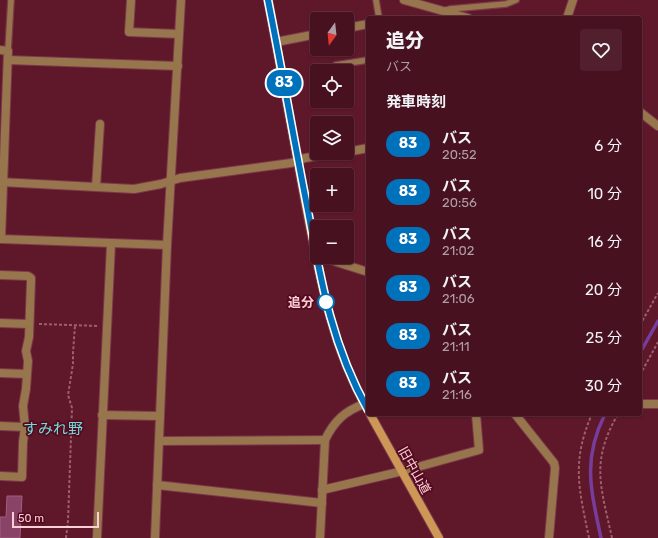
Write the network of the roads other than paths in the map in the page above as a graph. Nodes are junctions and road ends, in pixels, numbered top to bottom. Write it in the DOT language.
graph roads {
  1 [pos="11,0"];
  2 [pos="131,0"];
  3 [pos="181,0"];
  4 [pos="268,0"];
  5 [pos="376,0"];
  6 [pos="404,0"];
  7 [pos="516,0"];
  8 [pos="573,0"];
  9 [pos="443,11"];
  10 [pos="379,16"];
  11 [pos="461,16"];
  12 [pos="568,16"];
  13 [pos="366,24"];
  14 [pos="354,27"];
  15 [pos="179,34"];
  16 [pos="310,35"];
  17 [pos="276,42"];
  18 [pos="4,50"];
  19 [pos="8,60"];
  20 [pos="366,60"];
  21 [pos="342,64"];
  22 [pos="178,66"];
  23 [pos="3,89"];
  24 [pos="642,116"];
  25 [pos="100,124"];
  26 [pos="658,126"];
  27 [pos="366,148"];
  28 [pos="354,151"];
  29 [pos="310,158"];
  30 [pos="298,160"];
  31 [pos="172,181"];
  32 [pos="2,182"];
  33 [pos="96,187"];
  34 [pos="310,225"];
  35 [pos="111,244"];
  36 [pos="167,245"];
  37 [pos="317,264"];
  38 [pos="343,264"];
  39 [pos="366,271"];
  40 [pos="0,275"];
  41 [pos="0,323"];
  42 [pos="32,324"];
  43 [pos="0,373"];
  44 [pos="26,374"];
  45 [pos="366,404"];
  46 [pos="642,404"];
  47 [pos="658,404"];
  48 [pos="366,406"];
  49 [pos="102,415"];
  50 [pos="160,416"];
  51 [pos="371,416"];
  52 [pos="476,416"];
  53 [pos="516,416"];
  54 [pos="0,426"];
  55 [pos="25,427"];
  56 [pos="325,440"];
  57 [pos="159,441"];
  58 [pos="403,471"];
  59 [pos="0,476"];
  60 [pos="157,485"];
  61 [pos="322,490"];
  62 [pos="322,503"];
  63 [pos="97,538"];
  64 [pos="155,538"];
  65 [pos="320,538"];
  66 [pos="440,538"];
  67 [pos="549,538"];
  1 -- 18 [label="lane"];
  2 -- 15 [label="street"];
  3 -- 15 [label="street"];
  4 -- 17 [label="main road"];
  5 -- 10 [label="lane"];
  6 -- 9 [label="street"];
  7 -- 9 [label="lane"];
  8 -- 12 [label="street"];
  9 -- 11 [label="street"];
  13 -- 14 [label="street"];
  15 -- 22 [label="street"];
  16 -- 17 [label="street"];
  17 -- 30 [label="main road"];
  18 -- 19 [label="street"];
  19 -- 22 [label="street"];
  19 -- 23 [label="street"];
  20 -- 21 [label="lane"];
  22 -- 31 [label="street"];
  23 -- 32 [label="street"];
  24 -- 26 [label="street"];
  25 -- 33 [label="street"];
  27 -- 28 [label="street"];
  29 -- 30 [label="street"];
  30 -- 31 [label="street"];
  30 -- 34 [label="main road"];
  31 -- 33 [label="street"];
  31 -- 36 [label="street"];
  32 -- 33 [label="street"];
  32 -- 35 [label="street"];
  35 -- 36 [label="street"];
  35 -- 49 [label="street"];
  36 -- 50 [label="street"];
  37 -- 45 [label="main road"];
  38 -- 39 [label="street"];
  40 -- 42 [label="street"];
  41 -- 42 [label="street"];
  42 -- 44 [label="street"];
  43 -- 44 [label="street"];
  44 -- 55 [label="street"];
  46 -- 47 [label="street"];
  48 -- 56 [label="street"];
  49 -- 50 [label="street"];
  49 -- 63 [label="street"];
  50 -- 57 [label="street"];
  51 -- 58 [label="main road, 旧中山道"];
  52 -- 58 [label="street"];
  53 -- 67 [label="street"];
  54 -- 55 [label="street"];
  55 -- 59 [label="street"];
  56 -- 57 [label="street"];
  56 -- 61 [label="street"];
  57 -- 60 [label="street"];
  58 -- 61 [label="street"];
  58 -- 66 [label="main road, 旧中山道"];
  60 -- 62 [label="street"];
  60 -- 64 [label="street"];
  61 -- 62 [label="street"];
  62 -- 65 [label="street"];
}
